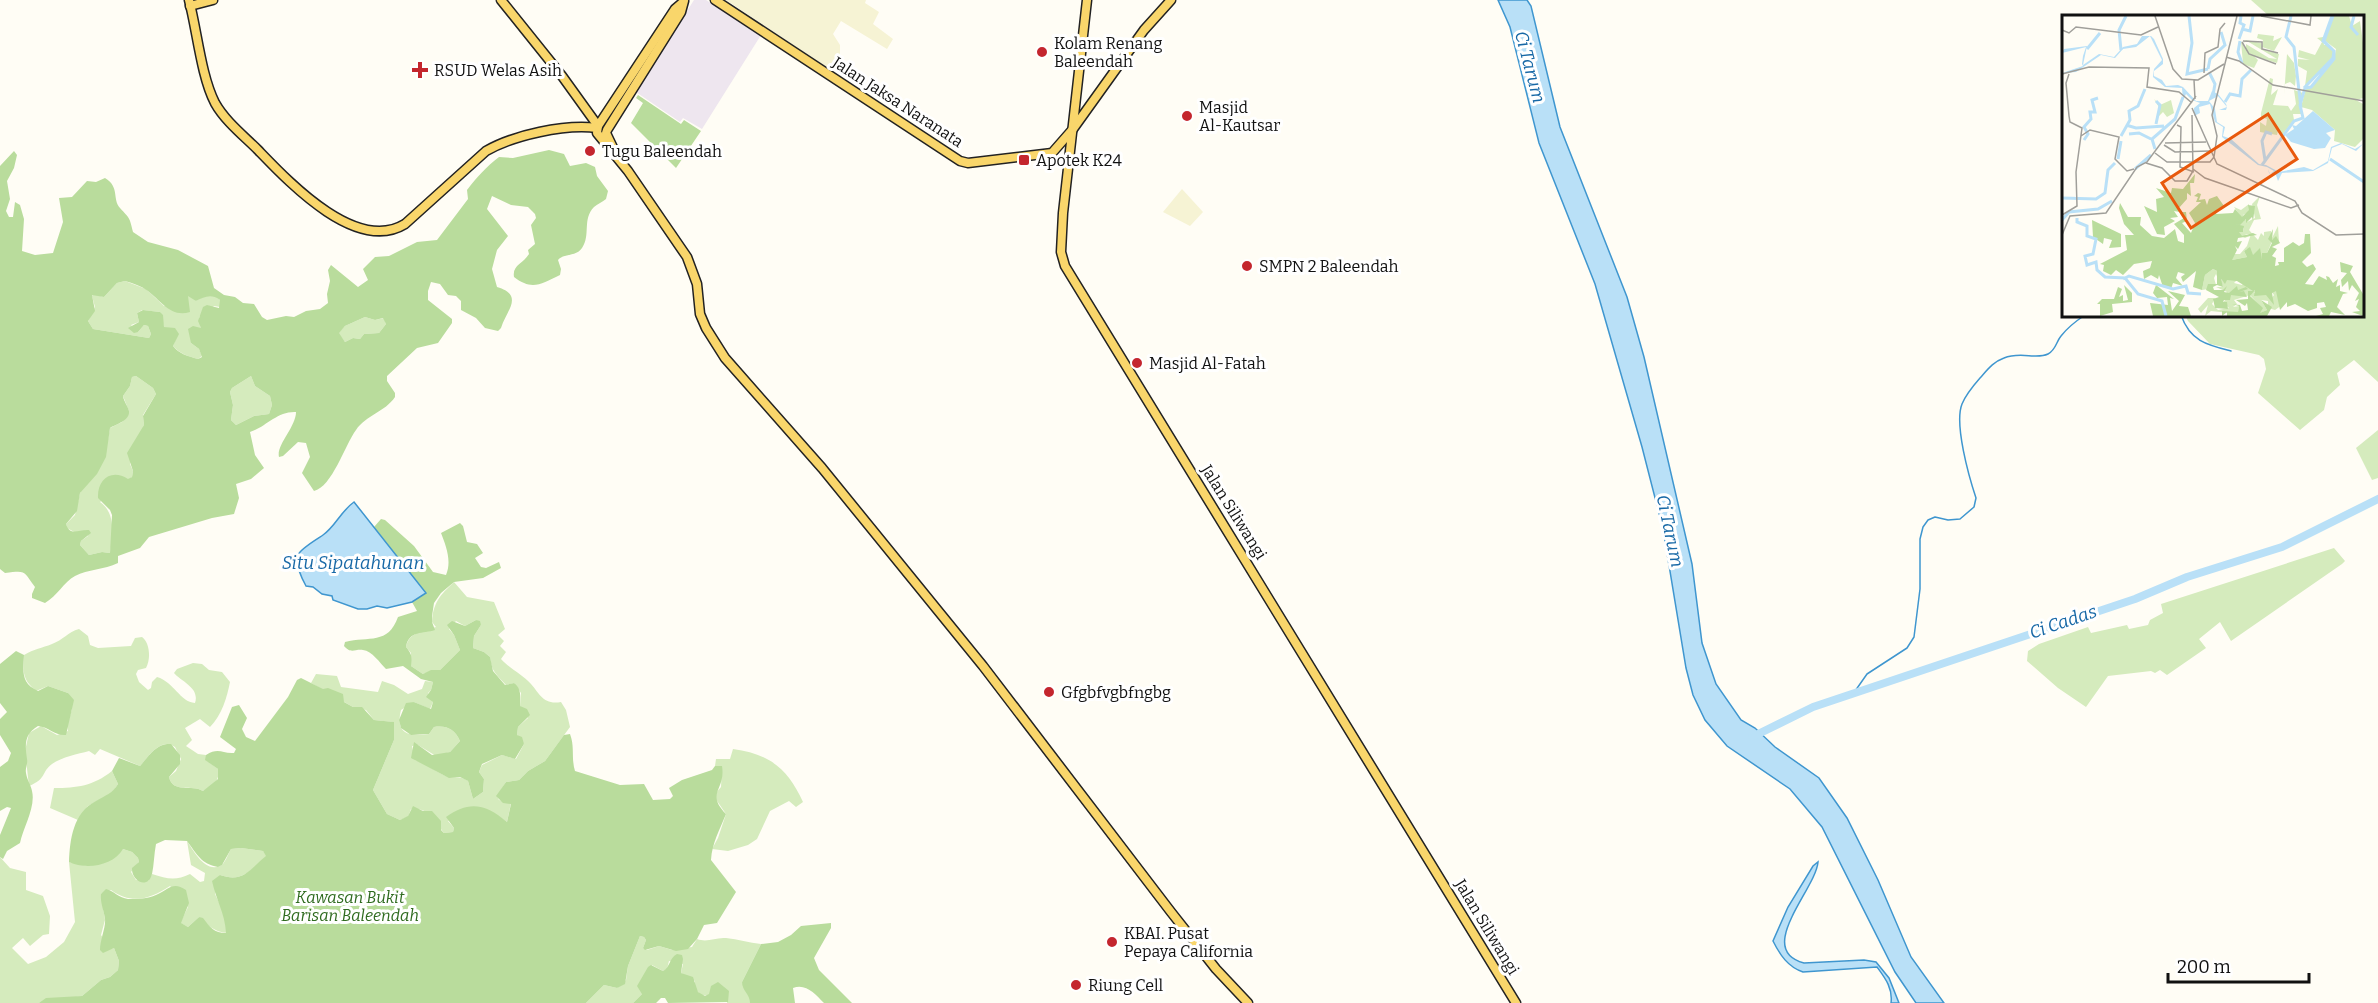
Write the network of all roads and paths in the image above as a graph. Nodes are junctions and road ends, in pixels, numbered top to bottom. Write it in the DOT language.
graph roads {
  1 [pos="213,0"];
  2 [pos="501,0"];
  3 [pos="715,0"];
  4 [pos="1087,0"];
  5 [pos="1171,0"];
  6 [pos="685,1"];
  7 [pos="190,3"];
  8 [pos="1077,91"];
  9 [pos="1096,95"];
  10 [pos="1073,129"];
  11 [pos="601,130"];
  12 [pos="1052,153"];
  13 [pos="1070,159"];
  14 [pos="1248,1003"];
  15 [pos="1516,1003"];
  1 -- 7 [label="main road"];
  2 -- 11 [label="main road"];
  3 -- 12 [label="main road, Jalan Jaksa Naranata"];
  4 -- 8 [label="main road, Jalan Siliwangi"];
  5 -- 9 [label="main road"];
  6 -- 11 [label="main road"];
  7 -- 11 [label="main road"];
  8 -- 9 [label="main road"];
  8 -- 10 [label="main road, Jalan Siliwangi"];
  9 -- 10 [label="main road"];
  10 -- 12 [label="main road"];
  10 -- 13 [label="main road, Jalan Siliwangi"];
  11 -- 14 [label="main road"];
  12 -- 13 [label="main road"];
  13 -- 15 [label="main road, Jalan Siliwangi"];
}
